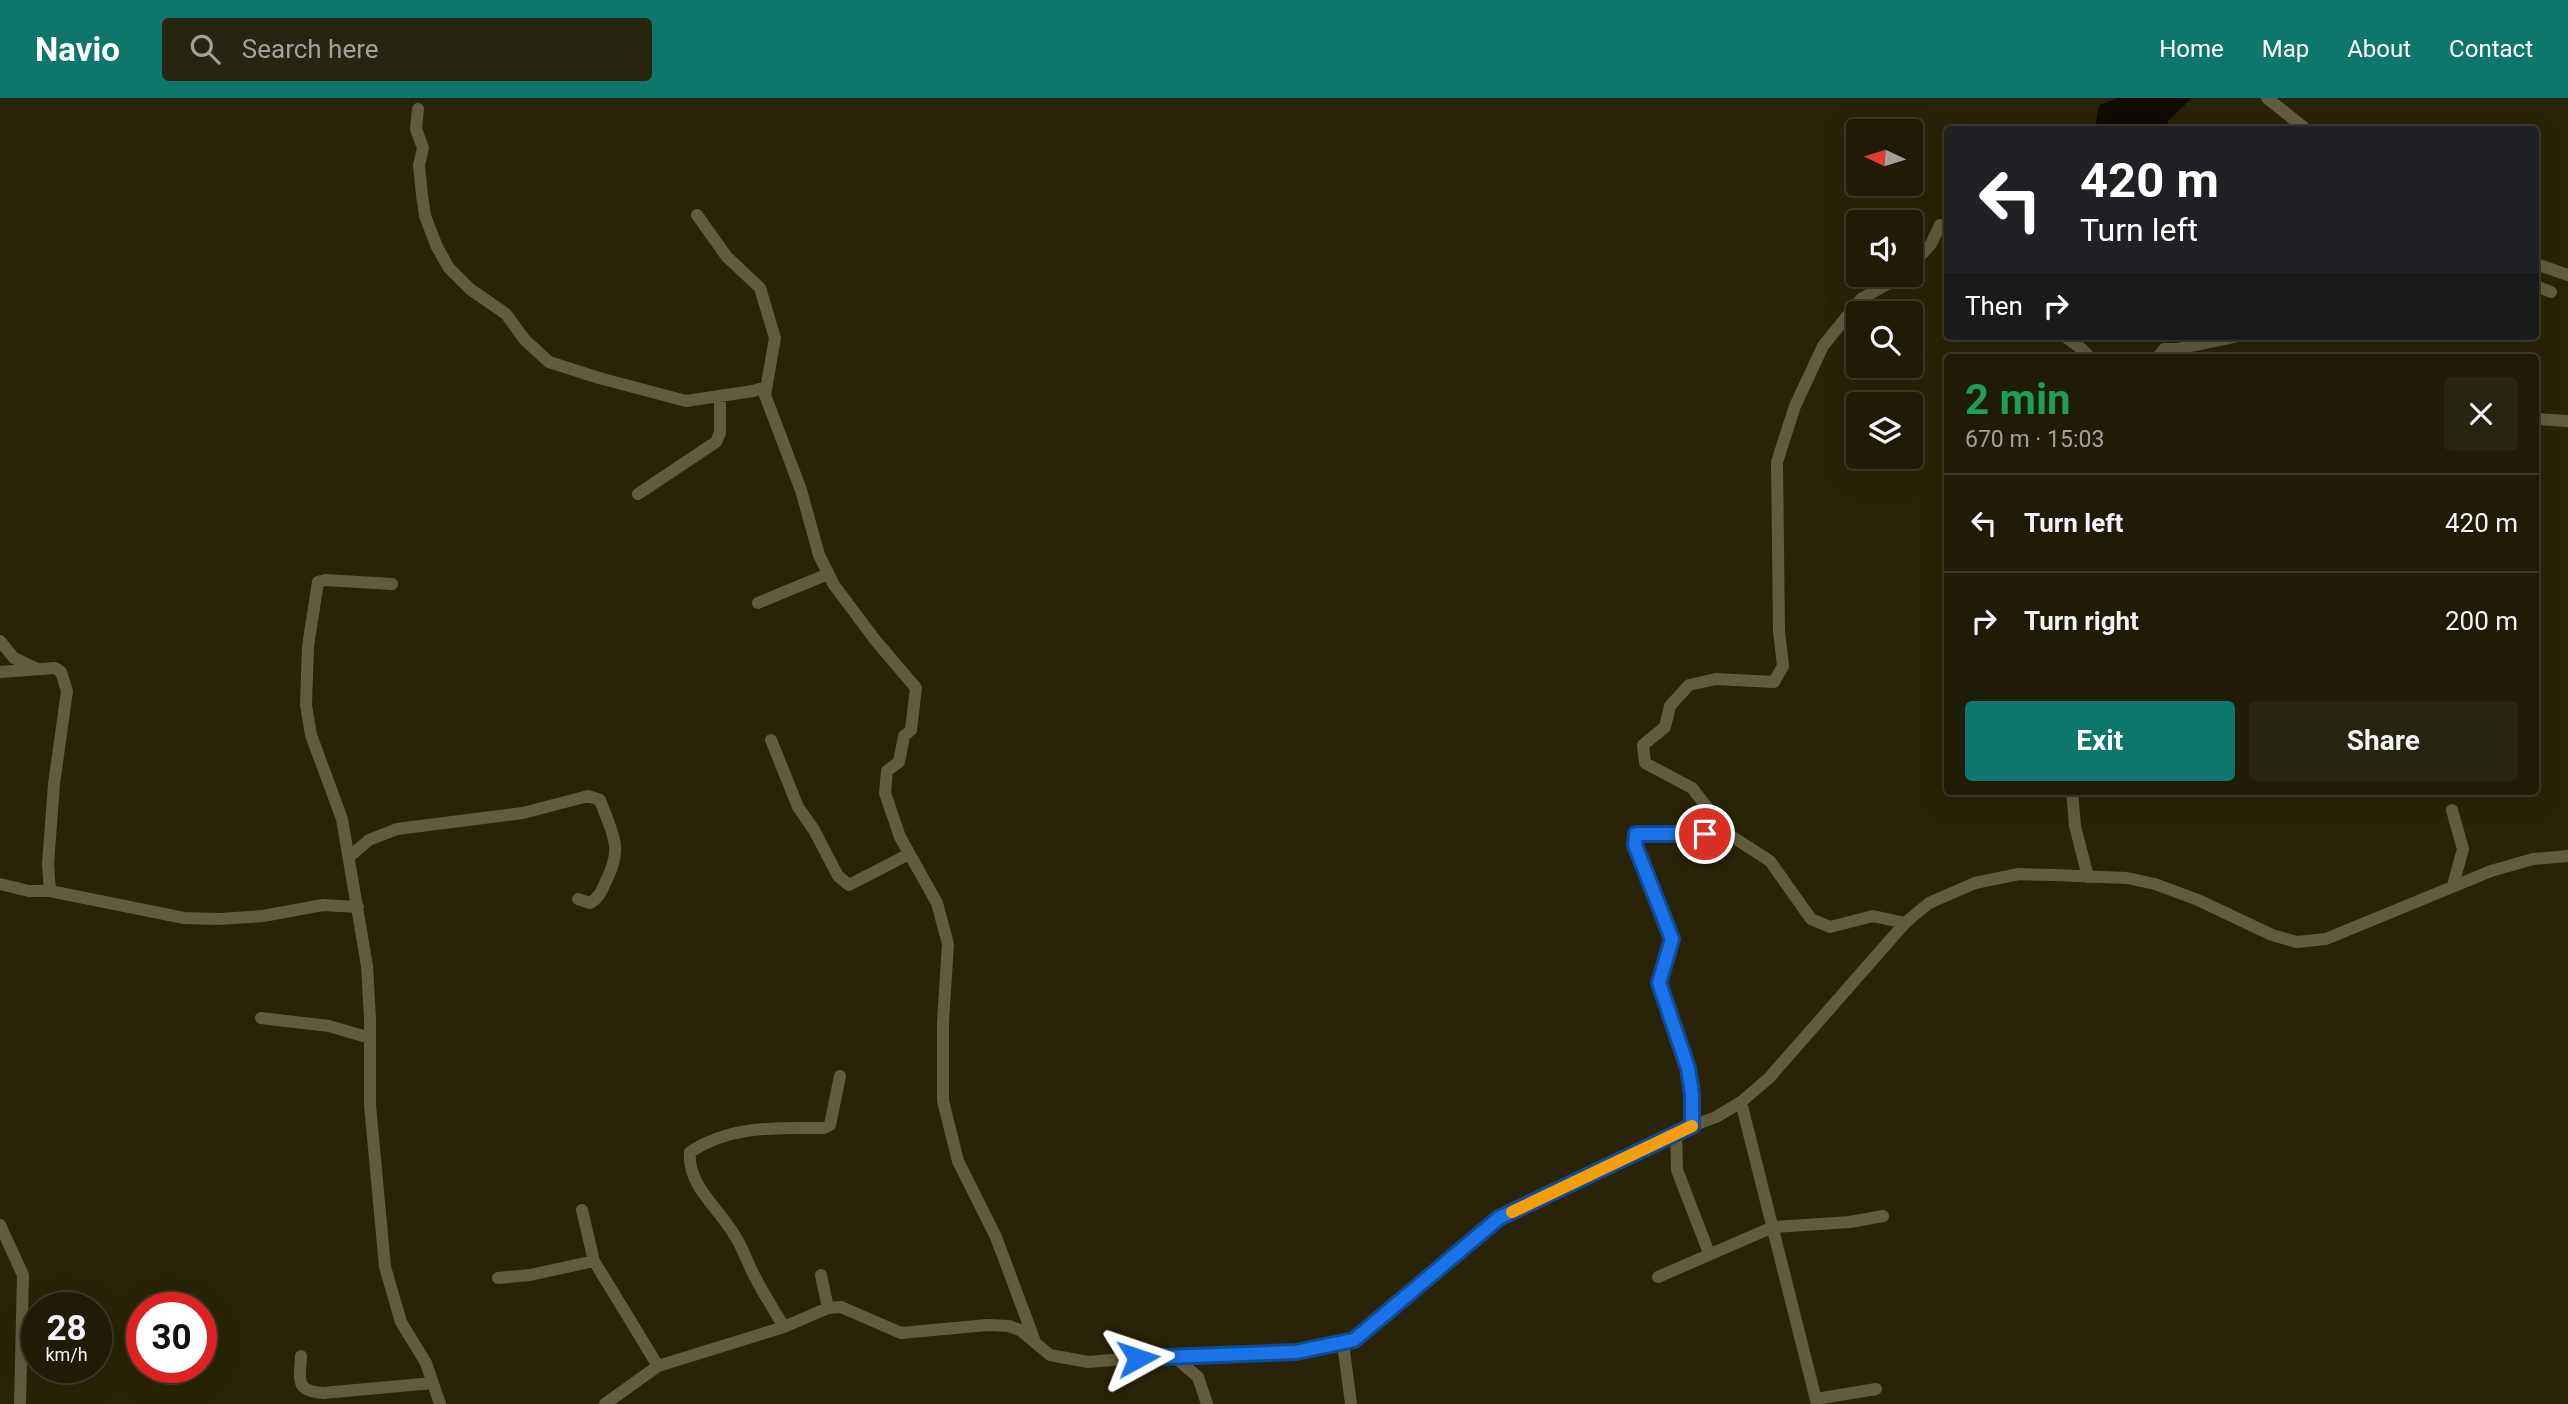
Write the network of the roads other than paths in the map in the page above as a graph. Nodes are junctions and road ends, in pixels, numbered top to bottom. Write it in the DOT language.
graph roads {
  1 [pos="2267,98"];
  2 [pos="418,109"];
  3 [pos="2302,126"];
  4 [pos="697,215"];
  5 [pos="1940,225"];
  6 [pos="1923,253"];
  7 [pos="2539,265"];
  8 [pos="2568,275"];
  9 [pos="1882,287"];
  10 [pos="2539,287"];
  11 [pos="2552,292"];
  12 [pos="2070,340"];
  13 [pos="2220,340"];
  14 [pos="2086,354"];
  15 [pos="2160,354"];
  16 [pos="766,387"];
  17 [pos="720,396"];
  18 [pos="2539,419"];
  19 [pos="2568,421"];
  20 [pos="638,494"];
  21 [pos="828,574"];
  22 [pos="392,584"];
  23 [pos="758,603"];
  24 [pos="0,641"];
  25 [pos="37,669"];
  26 [pos="0,672"];
  27 [pos="771,740"];
  28 [pos="2072,795"];
  29 [pos="2452,810"];
  30 [pos="1728,834"];
  31 [pos="909,854"];
  32 [pos="2568,856"];
  33 [pos="349,857"];
  34 [pos="2088,877"];
  35 [pos="0,884"];
  36 [pos="2453,885"];
  37 [pos="50,891"];
  38 [pos="578,899"];
  39 [pos="358,907"];
  40 [pos="1905,923"];
  41 [pos="261,1018"];
  42 [pos="370,1038"];
  43 [pos="840,1076"];
  44 [pos="1741,1102"];
  45 [pos="1692,1126"];
  46 [pos="1676,1132"];
  47 [pos="582,1210"];
  48 [pos="1883,1216"];
  49 [pos="0,1225"];
  50 [pos="1773,1227"];
  51 [pos="1709,1254"];
  52 [pos="594,1261"];
  53 [pos="821,1275"];
  54 [pos="498,1278"];
  55 [pos="1658,1278"];
  56 [pos="828,1308"];
  57 [pos="784,1327"];
  58 [pos="1035,1343"];
  59 [pos="1343,1343"];
  60 [pos="1172,1355"];
  61 [pos="301,1356"];
  62 [pos="658,1366"];
  63 [pos="433,1383"];
  64 [pos="1876,1389"];
  65 [pos="1816,1402"];
  66 [pos="20,1404"];
  67 [pos="440,1404"];
  68 [pos="605,1404"];
  69 [pos="1207,1404"];
  70 [pos="1351,1404"];
  1 -- 3 [label="street"];
  2 -- 17 [label="street"];
  4 -- 16 [label="street"];
  5 -- 6 [label="street"];
  7 -- 8 [label="street"];
  9 -- 30 [label="street"];
  10 -- 11 [label="street"];
  12 -- 14 [label="street"];
  13 -- 15 [label="street"];
  16 -- 17 [label="street"];
  16 -- 21 [label="street"];
  17 -- 20 [label="street"];
  18 -- 19 [label="street"];
  21 -- 23 [label="street"];
  21 -- 31 [label="street"];
  22 -- 33 [label="street"];
  24 -- 25 [label="street"];
  25 -- 26 [label="street"];
  25 -- 37 [label="street"];
  27 -- 31 [label="street"];
  28 -- 34 [label="street"];
  29 -- 36 [label="street"];
  30 -- 40 [label="street"];
  30 -- 45 [label="street"];
  31 -- 58 [label="street"];
  32 -- 36 [label="street"];
  33 -- 38 [label="street"];
  33 -- 39 [label="street"];
  34 -- 36 [label="street"];
  34 -- 40 [label="street"];
  35 -- 37 [label="street"];
  37 -- 39 [label="street"];
  39 -- 42 [label="street"];
  40 -- 44 [label="street"];
  41 -- 42 [label="street"];
  42 -- 63 [label="street"];
  43 -- 57 [label="street"];
  44 -- 45 [label="street"];
  44 -- 50 [label="street"];
  45 -- 46 [label="street"];
  46 -- 51 [label="street"];
  46 -- 59 [label="street"];
  47 -- 52 [label="street"];
  48 -- 50 [label="street"];
  49 -- 66 [label="street"];
  50 -- 51 [label="street"];
  50 -- 65 [label="street"];
  51 -- 55 [label="street"];
  52 -- 54 [label="street"];
  52 -- 62 [label="street"];
  53 -- 56 [label="street"];
  56 -- 57 [label="street"];
  56 -- 58 [label="street"];
  57 -- 62 [label="street"];
  58 -- 60 [label="street"];
  59 -- 60 [label="street"];
  59 -- 70 [label="street"];
  60 -- 69 [label="street"];
  61 -- 63 [label="street"];
  62 -- 68 [label="street"];
  63 -- 67 [label="street"];
  64 -- 65 [label="street"];
}
